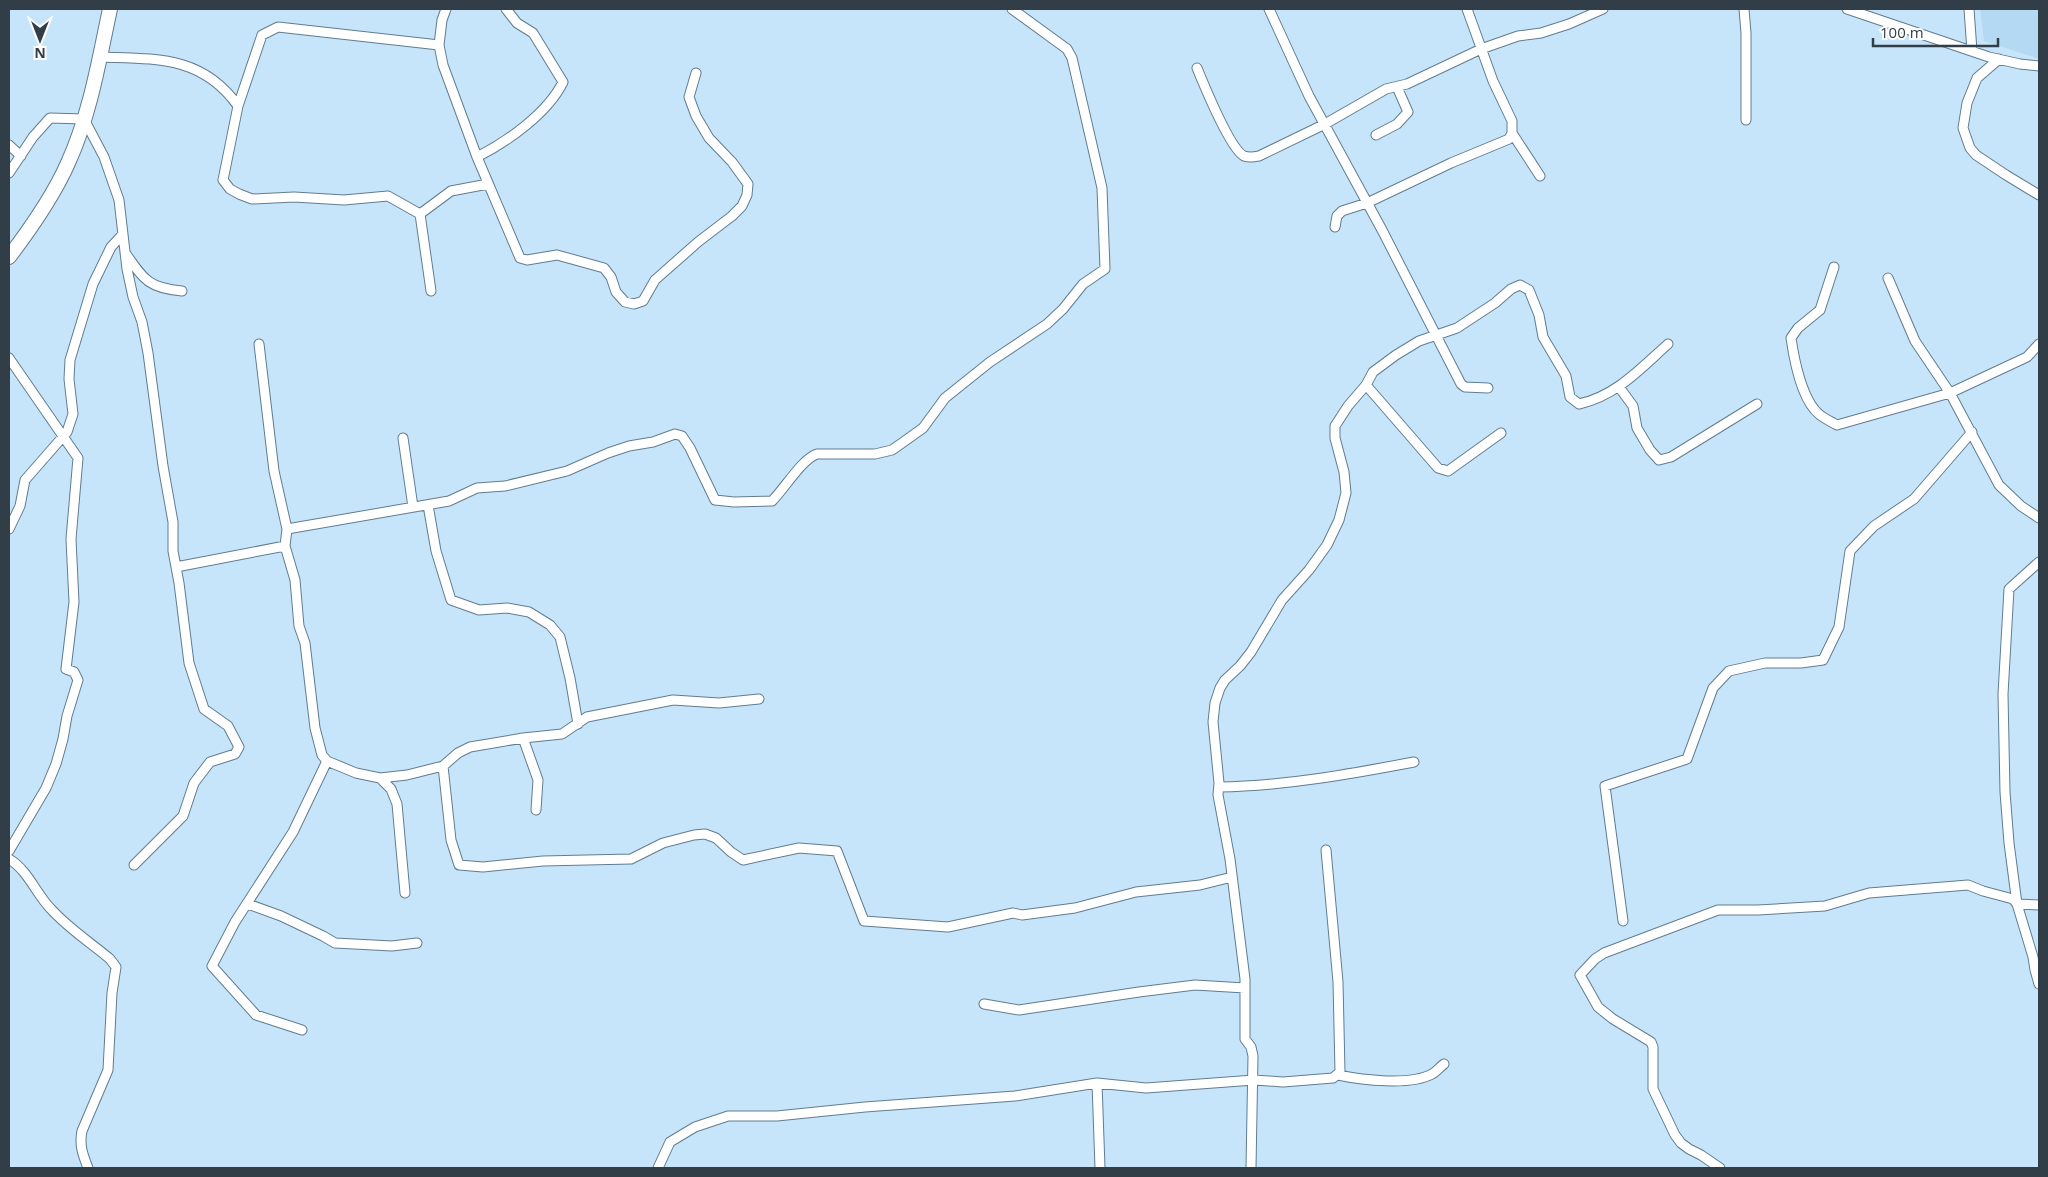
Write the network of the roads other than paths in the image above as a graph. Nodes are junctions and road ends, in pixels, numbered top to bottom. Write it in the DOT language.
graph roads {
  1 [pos="110,9"];
  2 [pos="446,9"];
  3 [pos="506,9"];
  4 [pos="1012,9"];
  5 [pos="1269,9"];
  6 [pos="1467,9"];
  7 [pos="1603,9"];
  8 [pos="1744,9"];
  9 [pos="1848,9"];
  10 [pos="1969,9"];
  11 [pos="439,45"];
  12 [pos="1481,48"];
  13 [pos="1972,51"];
  14 [pos="99,57"];
  15 [pos="1999,59"];
  16 [pos="2039,66"];
  17 [pos="1197,68"];
  18 [pos="696,73"];
  19 [pos="1397,87"];
  20 [pos="238,106"];
  21 [pos="84,119"];
  22 [pos="1746,120"];
  23 [pos="1325,124"];
  24 [pos="1512,133"];
  25 [pos="1376,135"];
  26 [pos="9,145"];
  27 [pos="21,156"];
  28 [pos="477,157"];
  29 [pos="9,173"];
  30 [pos="1540,176"];
  31 [pos="488,184"];
  32 [pos="2039,195"];
  33 [pos="1367,203"];
  34 [pos="420,214"];
  35 [pos="1336,227"];
  36 [pos="123,234"];
  37 [pos="126,254"];
  38 [pos="9,257"];
  39 [pos="1834,267"];
  40 [pos="1888,278"];
  41 [pos="182,291"];
  42 [pos="431,291"];
  43 [pos="1436,334"];
  44 [pos="259,344"];
  45 [pos="1668,344"];
  46 [pos="2039,344"];
  47 [pos="9,358"];
  48 [pos="1366,385"];
  49 [pos="1619,387"];
  50 [pos="1488,388"];
  51 [pos="1950,393"];
  52 [pos="1757,404"];
  53 [pos="1972,432"];
  54 [pos="1501,433"];
  55 [pos="63,436"];
  56 [pos="404,438"];
  57 [pos="428,505"];
  58 [pos="413,507"];
  59 [pos="2039,518"];
  60 [pos="9,529"];
  61 [pos="287,529"];
  62 [pos="286,546"];
  63 [pos="2039,562"];
  64 [pos="176,567"];
  65 [pos="759,699"];
  66 [pos="578,724"];
  67 [pos="523,738"];
  68 [pos="328,761"];
  69 [pos="1414,762"];
  70 [pos="443,766"];
  71 [pos="380,778"];
  72 [pos="1219,787"];
  73 [pos="536,810"];
  74 [pos="9,850"];
  75 [pos="1326,850"];
  76 [pos="9,859"];
  77 [pos="134,865"];
  78 [pos="1232,877"];
  79 [pos="405,893"];
  80 [pos="248,904"];
  81 [pos="2017,904"];
  82 [pos="2039,904"];
  83 [pos="1623,920"];
  84 [pos="417,943"];
  85 [pos="2039,984"];
  86 [pos="1245,988"];
  87 [pos="984,1004"];
  88 [pos="302,1030"];
  89 [pos="1444,1064"];
  90 [pos="1338,1075"];
  91 [pos="1254,1080"];
  92 [pos="1097,1083"];
  93 [pos="88,1168"];
  94 [pos="658,1168"];
  95 [pos="1100,1168"];
  96 [pos="1251,1168"];
  97 [pos="1720,1168"];
  1 -- 14 [label="highway"];
  2 -- 11 [label="street"];
  3 -- 28 [label="street"];
  4 -- 57 [label="street"];
  5 -- 23 [label="street"];
  6 -- 12 [label="street"];
  7 -- 12 [label="street"];
  8 -- 22 [label="street"];
  9 -- 13 [label="street"];
  10 -- 13 [label="street"];
  11 -- 20 [label="street"];
  11 -- 28 [label="street"];
  12 -- 19 [label="street"];
  12 -- 24 [label="street"];
  13 -- 15 [label="street"];
  14 -- 20 [label="street"];
  14 -- 21 [label="highway"];
  15 -- 16 [label="street"];
  15 -- 32 [label="street"];
  17 -- 23 [label="street"];
  18 -- 31 [label="street"];
  19 -- 23 [label="street"];
  19 -- 25 [label="street"];
  20 -- 34 [label="street"];
  21 -- 27 [label="street"];
  21 -- 36 [label="street"];
  21 -- 38 [label="highway"];
  23 -- 33 [label="street"];
  24 -- 30 [label="street"];
  24 -- 33 [label="street"];
  26 -- 27 [label="street"];
  27 -- 29 [label="street"];
  28 -- 31 [label="street"];
  31 -- 34 [label="street"];
  33 -- 35 [label="street"];
  33 -- 43 [label="street"];
  34 -- 42 [label="street"];
  36 -- 37 [label="street"];
  36 -- 55 [label="street"];
  37 -- 41 [label="street"];
  37 -- 64 [label="street"];
  39 -- 51 [label="street"];
  40 -- 51 [label="street"];
  43 -- 48 [label="street"];
  43 -- 49 [label="street"];
  43 -- 50 [label="street"];
  44 -- 61 [label="street"];
  45 -- 49 [label="street"];
  46 -- 51 [label="street"];
  47 -- 55 [label="street"];
  48 -- 54 [label="street"];
  48 -- 72 [label="street"];
  49 -- 52 [label="street"];
  51 -- 53 [label="street"];
  53 -- 59 [label="street"];
  53 -- 83 [label="street"];
  55 -- 60 [label="street"];
  55 -- 74 [label="street"];
  56 -- 58 [label="street"];
  57 -- 58 [label="street"];
  57 -- 66 [label="street"];
  58 -- 61 [label="street"];
  61 -- 62 [label="street"];
  62 -- 64 [label="street"];
  62 -- 68 [label="street"];
  63 -- 81 [label="street"];
  64 -- 77 [label="street"];
  65 -- 66 [label="street"];
  66 -- 67 [label="street"];
  67 -- 70 [label="street"];
  67 -- 73 [label="street"];
  68 -- 71 [label="street"];
  68 -- 80 [label="street"];
  69 -- 72 [label="street"];
  70 -- 71 [label="street"];
  70 -- 78 [label="street"];
  71 -- 79 [label="street"];
  72 -- 78 [label="street"];
  75 -- 90 [label="street"];
  76 -- 93 [label="street"];
  78 -- 86 [label="street"];
  80 -- 84 [label="street"];
  80 -- 88 [label="street"];
  81 -- 82 [label="street"];
  81 -- 85 [label="street"];
  81 -- 97 [label="street"];
  86 -- 87 [label="street"];
  86 -- 91 [label="street"];
  89 -- 90 [label="street"];
  90 -- 91 [label="street"];
  91 -- 92 [label="street"];
  91 -- 96 [label="street"];
  92 -- 94 [label="street"];
  92 -- 95 [label="street"];
}
